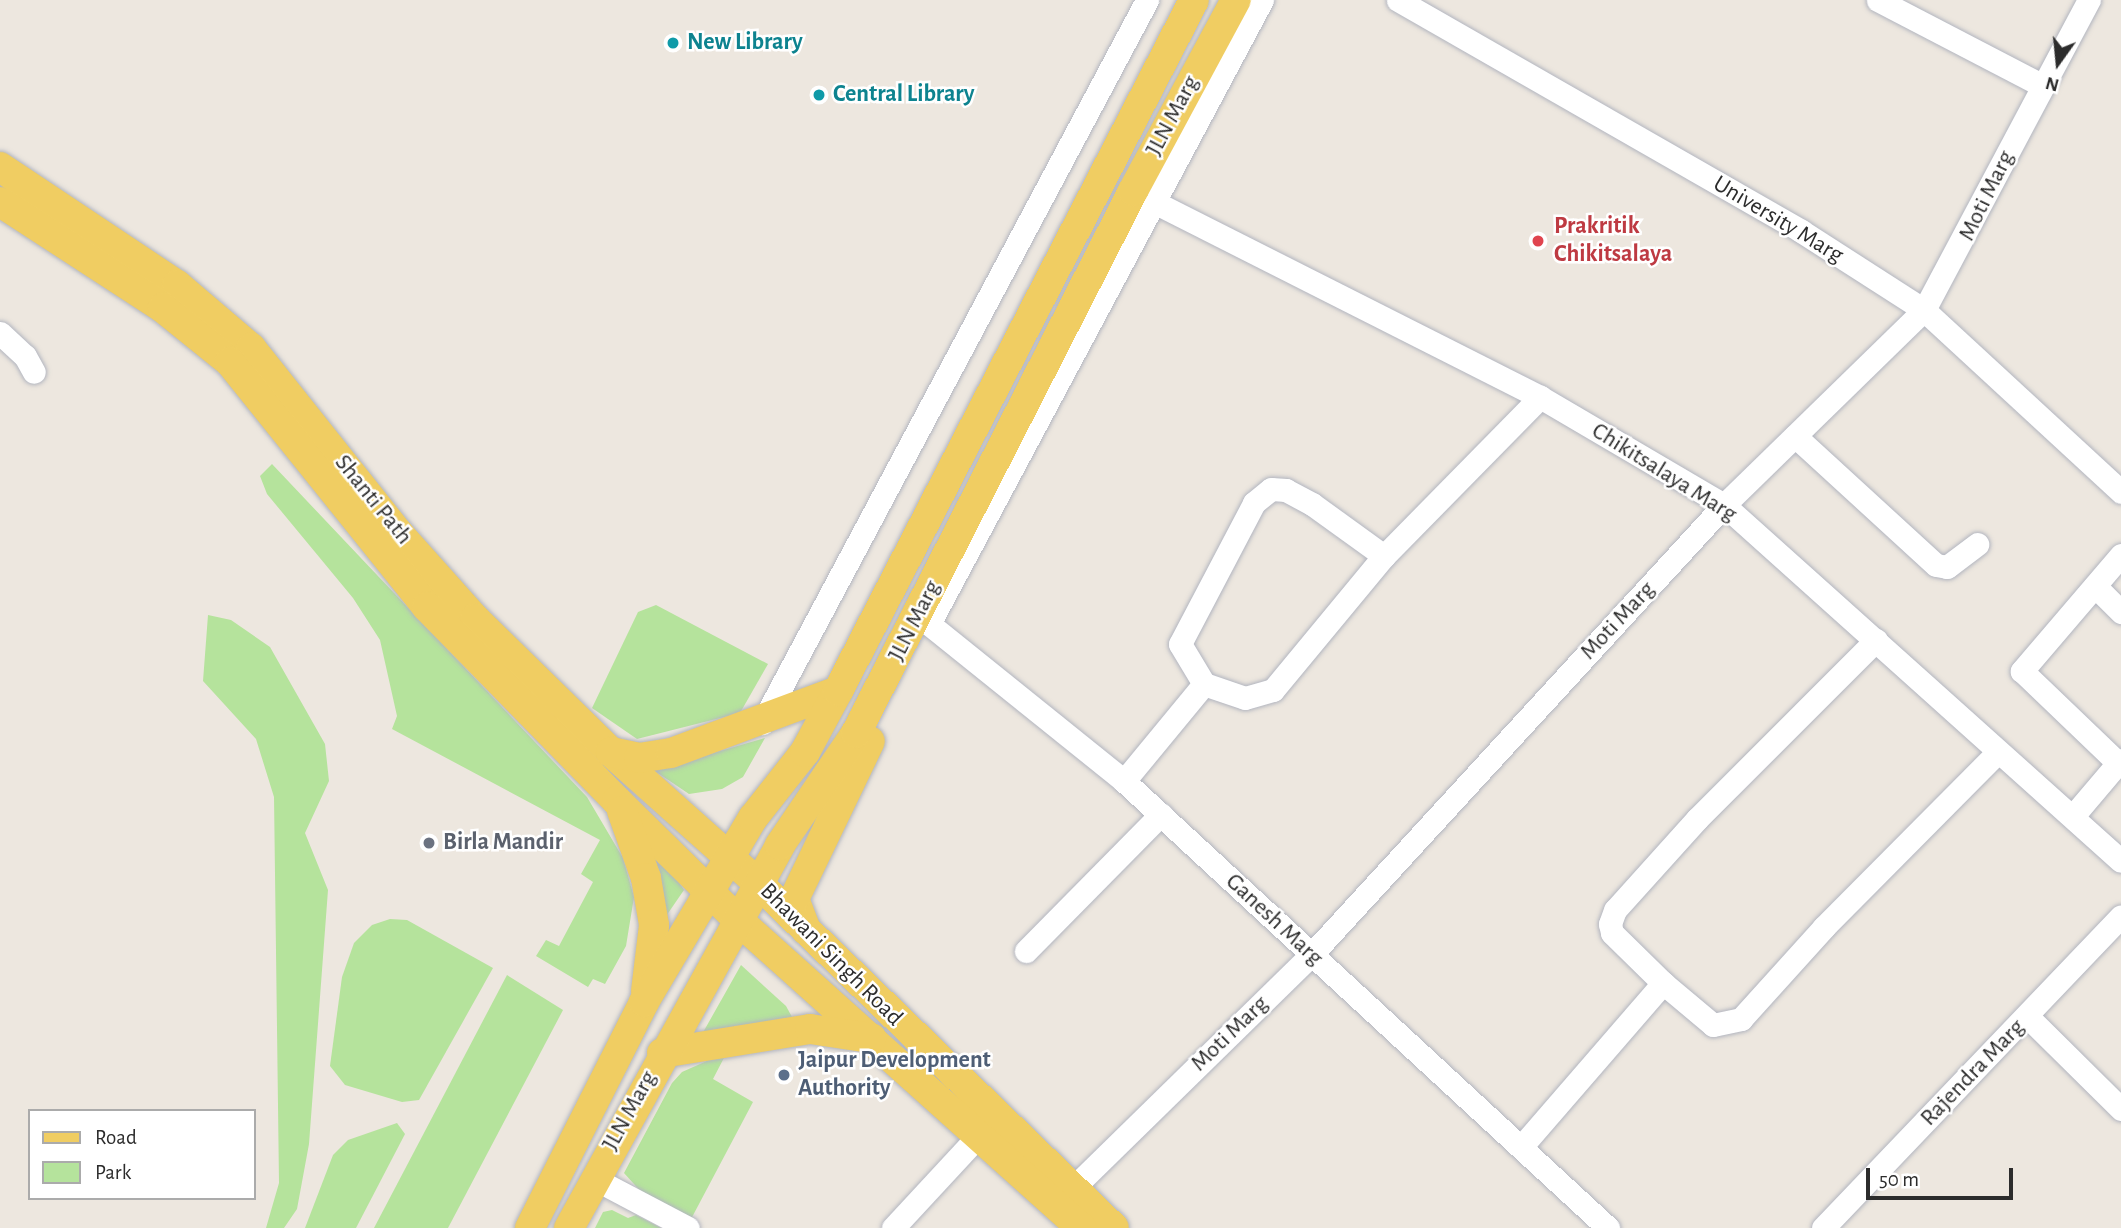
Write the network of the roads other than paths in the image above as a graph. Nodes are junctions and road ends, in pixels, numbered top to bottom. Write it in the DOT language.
graph roads {
  1 [pos="1147,0"];
  2 [pos="1194,0"];
  3 [pos="1236,0"];
  4 [pos="1262,0"];
  5 [pos="1398,0"];
  6 [pos="1878,0"];
  7 [pos="2089,0"];
  8 [pos="2041,85"];
  9 [pos="0,167"];
  10 [pos="1144,197"];
  11 [pos="0,202"];
  12 [pos="1924,310"];
  13 [pos="0,333"];
  14 [pos="34,372"];
  15 [pos="1540,397"];
  16 [pos="1795,436"];
  17 [pos="2121,492"];
  18 [pos="1724,505"];
  19 [pos="1977,544"];
  20 [pos="2121,555"];
  21 [pos="1384,556"];
  22 [pos="2095,586"];
  23 [pos="2121,612"];
  24 [pos="925,617"];
  25 [pos="1876,640"];
  26 [pos="1204,684"];
  27 [pos="838,691"];
  28 [pos="762,723"];
  29 [pos="611,752"];
  30 [pos="1997,753"];
  31 [pos="2120,762"];
  32 [pos="1124,781"];
  33 [pos="617,801"];
  34 [pos="1161,814"];
  35 [pos="2073,816"];
  36 [pos="729,857"];
  37 [pos="2121,862"];
  38 [pos="759,884"];
  39 [pos="710,894"];
  40 [pos="2121,916"];
  41 [pos="740,921"];
  42 [pos="812,939"];
  43 [pos="1026,951"];
  44 [pos="1311,955"];
  45 [pos="1663,983"];
  46 [pos="645,1002"];
  47 [pos="2028,1017"];
  48 [pos="871,1038"];
  49 [pos="662,1053"];
  50 [pos="2121,1109"];
  51 [pos="979,1135"];
  52 [pos="1521,1147"];
  53 [pos="593,1178"];
  54 [pos="1072,1189"];
  55 [pos="530,1228"];
  56 [pos="569,1228"];
  57 [pos="688,1228"];
  58 [pos="893,1228"];
  59 [pos="1081,1228"];
  60 [pos="1114,1228"];
  61 [pos="1608,1228"];
  62 [pos="1823,1228"];
  1 -- 28 [label="street"];
  2 -- 27 [label="main road, JLN Marg"];
  3 -- 10 [label="main road, JLN Marg"];
  4 -- 10 [label="street"];
  5 -- 12 [label="street, University Marg"];
  6 -- 8 [label="street"];
  7 -- 8 [label="street, Moti Marg"];
  8 -- 12 [label="street, Moti Marg"];
  9 -- 29 [label="main road, Shanti Path"];
  10 -- 15 [label="street, Chikitsalaya Marg"];
  10 -- 24 [label="main road, JLN Marg"];
  11 -- 33 [label="main road, Bhawani Singh Road"];
  12 -- 16 [label="street, Moti Marg"];
  12 -- 17 [label="street, University Marg"];
  13 -- 14 [label="street"];
  15 -- 18 [label="street, Chikitsalaya Marg"];
  15 -- 21 [label="street"];
  16 -- 18 [label="street, Moti Marg"];
  16 -- 19 [label="street"];
  18 -- 25 [label="street, Chikitsalaya Marg"];
  18 -- 44 [label="street, Moti Marg"];
  20 -- 22 [label="street"];
  21 -- 26 [label="street"];
  21 -- 26 [label="street"];
  22 -- 23 [label="street"];
  22 -- 31 [label="street"];
  24 -- 32 [label="street, Ganesh Marg"];
  24 -- 38 [label="main road, JLN Marg"];
  24 -- 42 [label="main road"];
  25 -- 30 [label="street, Chikitsalaya Marg"];
  25 -- 45 [label="street"];
  26 -- 32 [label="street"];
  27 -- 28 [label="main road"];
  27 -- 36 [label="main road, JLN Marg"];
  28 -- 29 [label="main road"];
  29 -- 36 [label="main road, Shanti Path"];
  30 -- 35 [label="street, Chikitsalaya Marg"];
  30 -- 45 [label="street"];
  31 -- 35 [label="street"];
  32 -- 34 [label="street, Ganesh Marg"];
  33 -- 39 [label="main road, Bhawani Singh Road"];
  33 -- 46 [label="main road"];
  34 -- 43 [label="street"];
  34 -- 44 [label="street, Ganesh Marg"];
  35 -- 37 [label="street, Chikitsalaya Marg"];
  36 -- 38 [label="main road, Bhawani Singh Road"];
  36 -- 39 [label="main road, JLN Marg"];
  38 -- 41 [label="main road, JLN Marg"];
  38 -- 42 [label="main road, Bhawani Singh Road"];
  39 -- 41 [label="main road, Bhawani Singh Road"];
  39 -- 46 [label="main road, JLN Marg"];
  40 -- 47 [label="street, Rajendra Marg"];
  41 -- 48 [label="main road, Bhawani Singh Road"];
  41 -- 49 [label="main road, JLN Marg"];
  42 -- 54 [label="main road, Bhawani Singh Road"];
  44 -- 52 [label="street, Ganesh Marg"];
  44 -- 54 [label="street, Moti Marg"];
  45 -- 52 [label="street"];
  46 -- 55 [label="main road, JLN Marg"];
  47 -- 50 [label="street"];
  47 -- 62 [label="street, Rajendra Marg"];
  48 -- 49 [label="main road"];
  48 -- 51 [label="main road, Bhawani Singh Road"];
  49 -- 53 [label="main road, JLN Marg"];
  51 -- 58 [label="street"];
  51 -- 59 [label="main road, Bhawani Singh Road"];
  52 -- 61 [label="street, Ganesh Marg"];
  53 -- 56 [label="main road, JLN Marg"];
  53 -- 57 [label="street"];
  54 -- 60 [label="main road, Bhawani Singh Road"];
}
